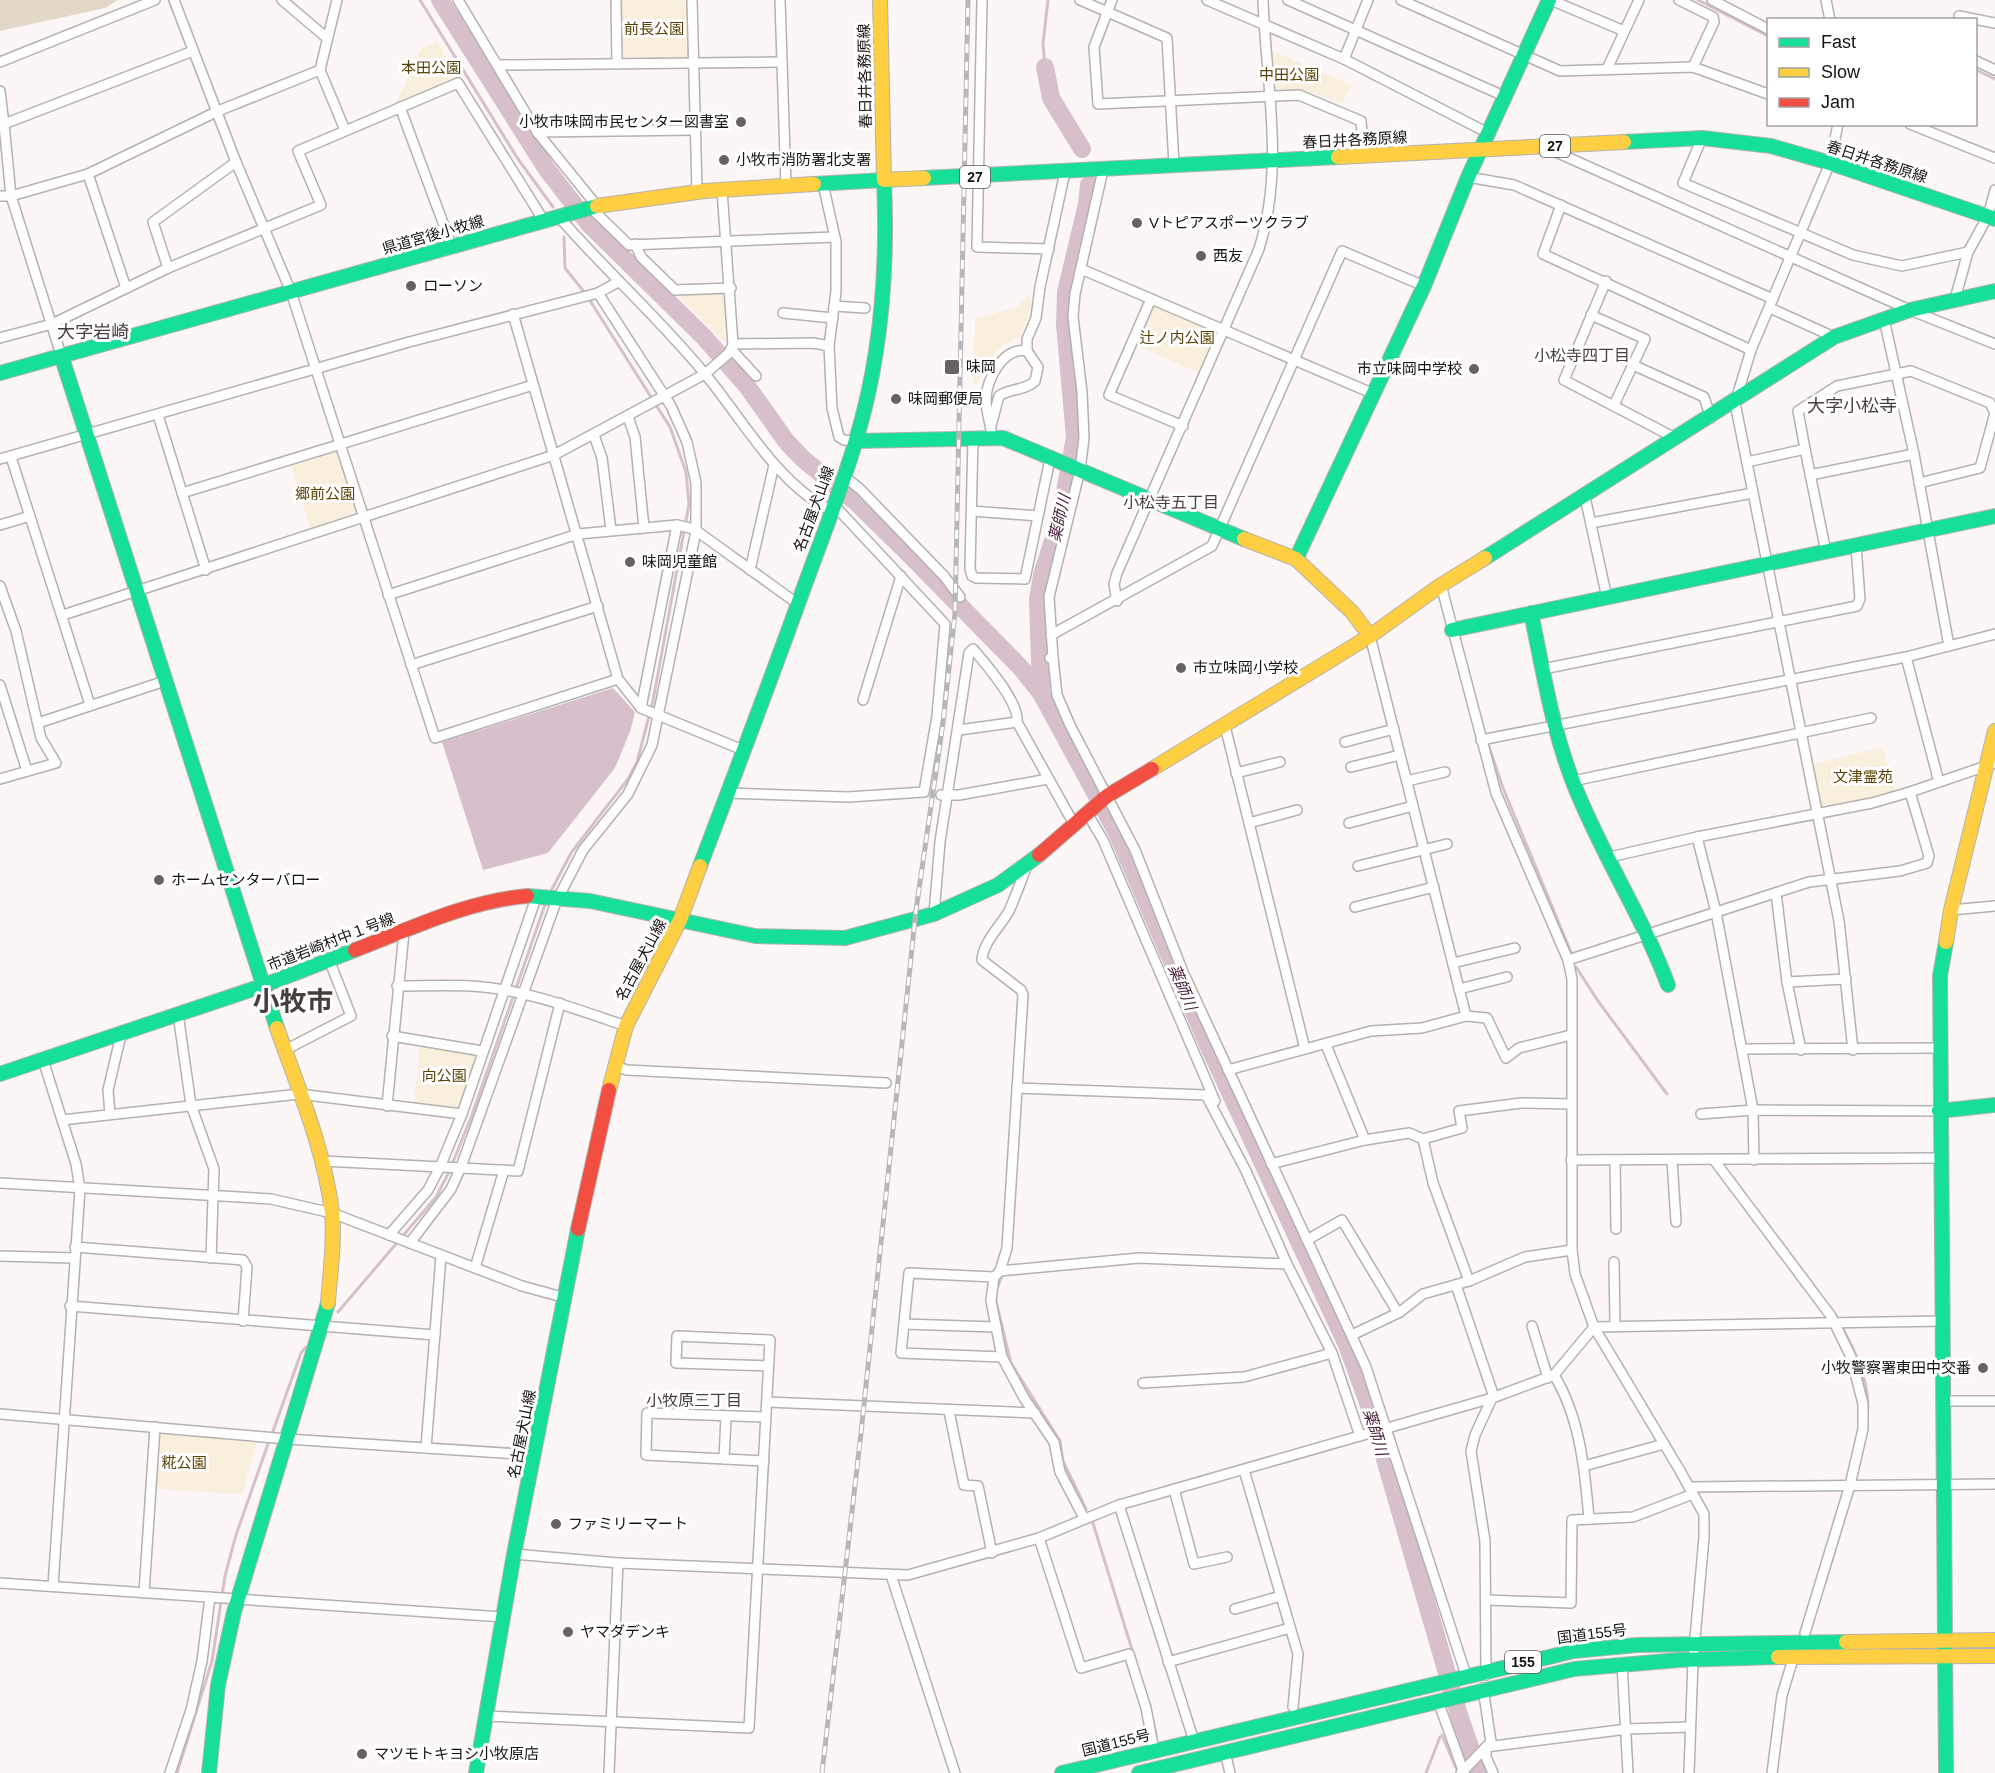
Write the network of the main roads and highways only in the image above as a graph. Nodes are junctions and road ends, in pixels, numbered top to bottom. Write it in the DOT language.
graph roads {
  1 [pos="880,0"];
  2 [pos="1550,0"];
  3 [pos="1481,150"];
  4 [pos="884,180"];
  5 [pos="1991,218"];
  6 [pos="1995,291"];
  7 [pos="62,358"];
  8 [pos="0,373"];
  9 [pos="856,441"];
  10 [pos="1995,516"];
  11 [pos="1296,559"];
  12 [pos="1531,614"];
  13 [pos="1452,630"];
  14 [pos="1370,636"];
  15 [pos="1995,730"];
  16 [pos="1991,765"];
  17 [pos="681,920"];
  18 [pos="1668,985"];
  19 [pos="262,986"];
  20 [pos="3,1069"];
  21 [pos="1995,1105"];
  22 [pos="1939,1111"];
  23 [pos="1944,1640"];
  24 [pos="1995,1640"];
  25 [pos="1995,1656"];
  26 [pos="1944,1657"];
  27 [pos="1156,1771"];
  28 [pos="208,1773"];
  29 [pos="476,1773"];
  30 [pos="1062,1773"];
  31 [pos="1139,1773"];
  32 [pos="1946,1773"];
  1 -- 4 [label="main road, 春日井各務原線"];
  2 -- 3 [label="main road"];
  3 -- 4 [label="main road, 春日井各務原線 / 27"];
  3 -- 5 [label="main road, 春日井各務原線 / 27"];
  3 -- 11 [label="main road"];
  4 -- 7 [label="main road, 県道宮後小牧線"];
  4 -- 9 [label="main road, 名古屋犬山線"];
  6 -- 14 [label="main road, 市道岩崎村中１号線"];
  7 -- 8 [label="main road, 県道宮後小牧線"];
  7 -- 19 [label="main road"];
  9 -- 11 [label="main road"];
  9 -- 17 [label="main road, 名古屋犬山線"];
  10 -- 12 [label="main road"];
  11 -- 14 [label="main road"];
  12 -- 13 [label="main road"];
  12 -- 18 [label="main road"];
  14 -- 17 [label="main road, 市道岩崎村中１号線"];
  15 -- 16 [label="main road"];
  16 -- 22 [label="main road"];
  17 -- 19 [label="main road, 市道岩崎村中１号線"];
  17 -- 29 [label="main road, 名古屋犬山線"];
  19 -- 20 [label="main road, 市道岩崎村中１号線"];
  19 -- 28 [label="main road"];
  21 -- 22 [label="main road"];
  22 -- 23 [label="main road"];
  23 -- 24 [label="main road, 国道155号 / 155"];
  23 -- 26 [label="main road"];
  23 -- 30 [label="main road, 国道155号 / 155"];
  25 -- 26 [label="main road, 155"];
  26 -- 27 [label="main road, 155"];
  26 -- 32 [label="main road"];
  27 -- 31 [label="main road, 155"];
}
